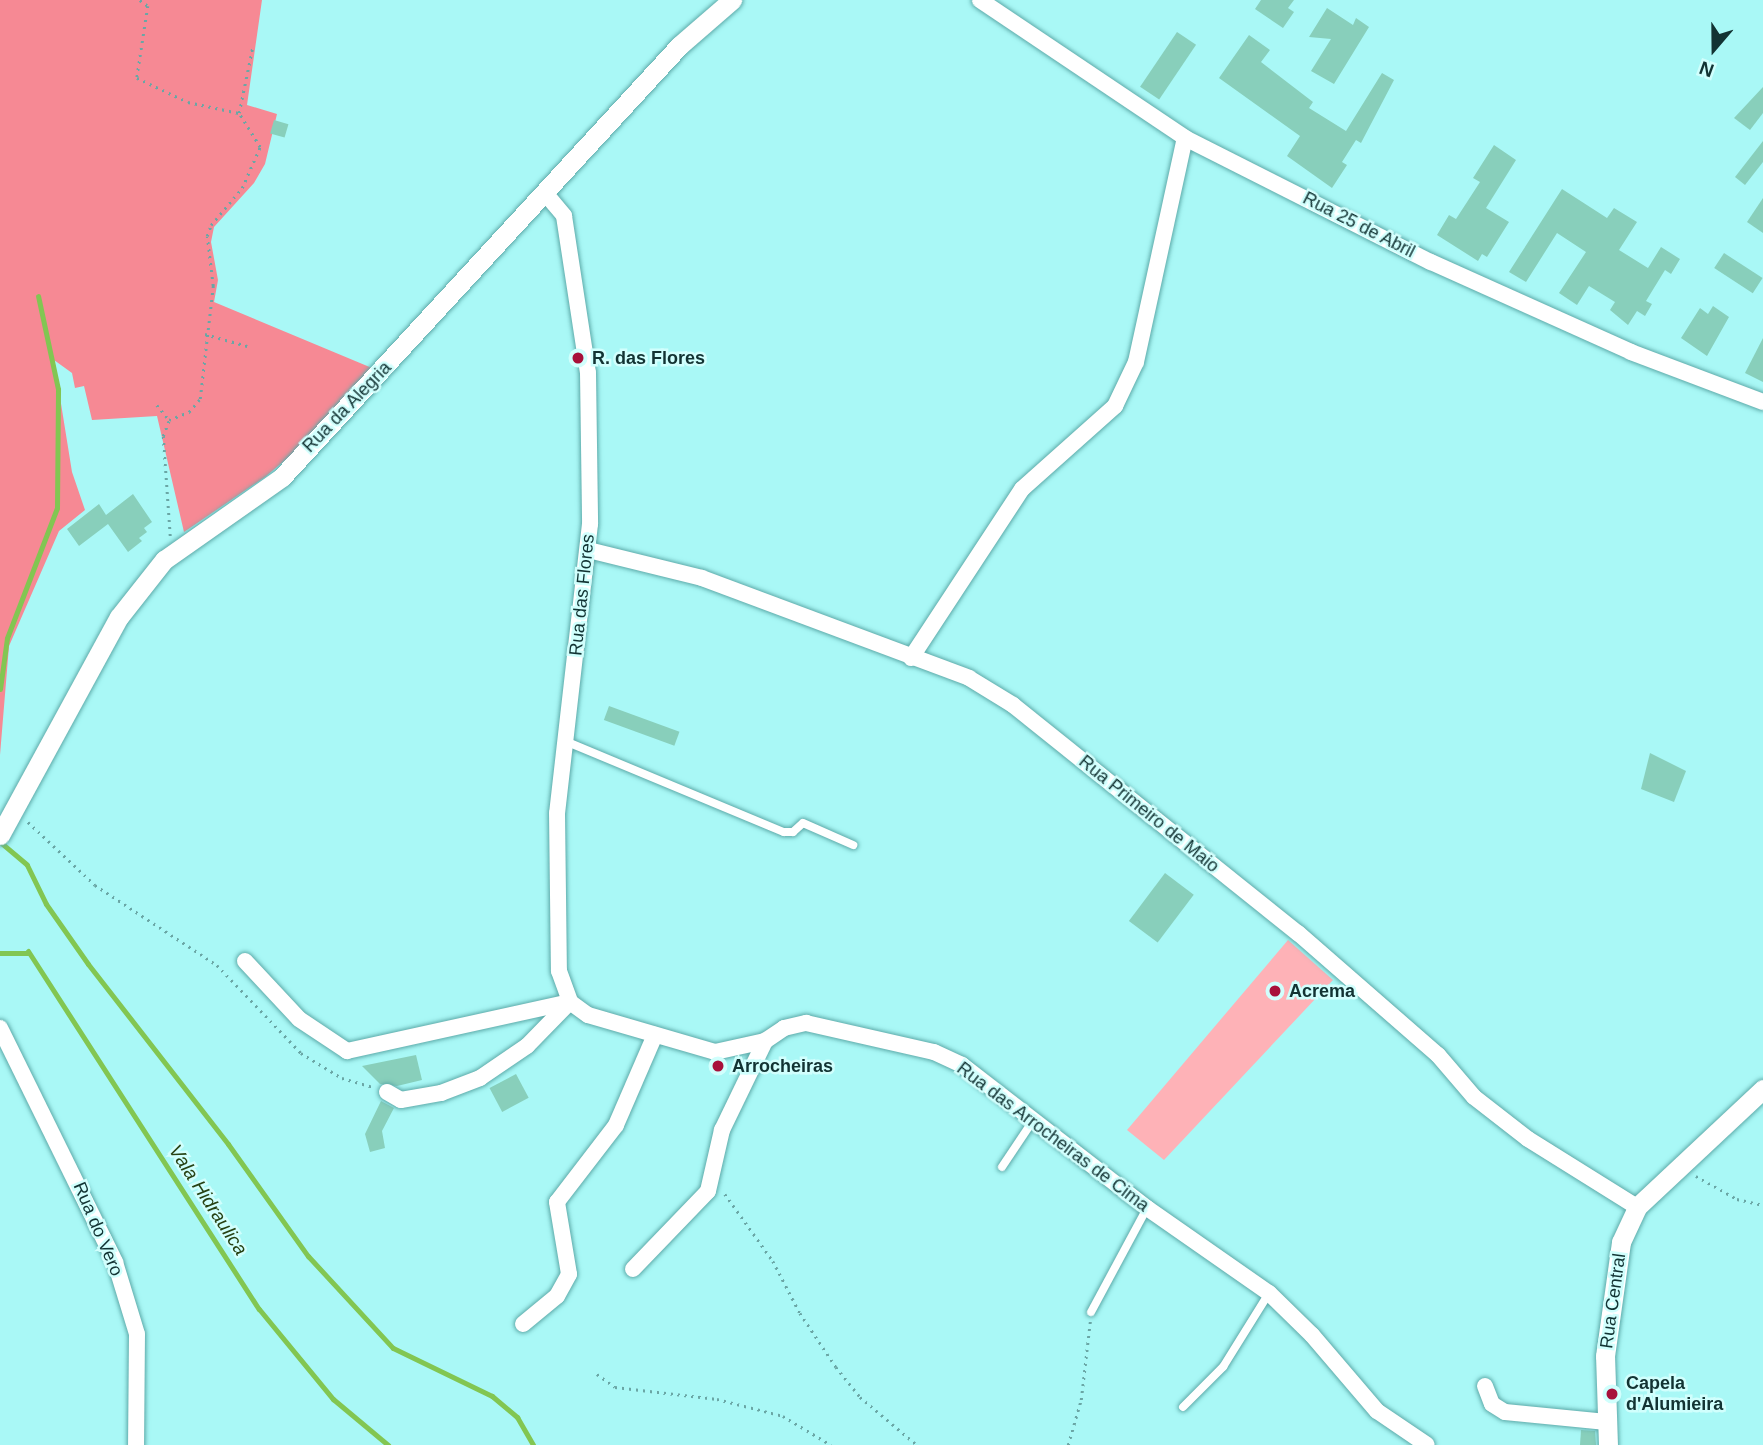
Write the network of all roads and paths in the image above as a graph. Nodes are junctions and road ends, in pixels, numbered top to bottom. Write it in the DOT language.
graph roads {
  1 [pos="140,0"];
  2 [pos="732,0"];
  3 [pos="980,0"];
  4 [pos="253,45"];
  5 [pos="239,113"];
  6 [pos="1185,138"];
  7 [pos="545,193"];
  8 [pos="205,334"];
  9 [pos="247,346"];
  10 [pos="1763,402"];
  11 [pos="157,405"];
  12 [pos="169,420"];
  13 [pos="588,550"];
  14 [pos="171,553"];
  15 [pos="911,658"];
  16 [pos="565,741"];
  17 [pos="12,813"];
  18 [pos="0,835"];
  19 [pos="853,845"];
  20 [pos="245,961"];
  21 [pos="570,1002"];
  22 [pos="0,1028"];
  23 [pos="655,1035"];
  24 [pos="765,1041"];
  25 [pos="1763,1089"];
  26 [pos="387,1092"];
  27 [pos="1034,1119"];
  28 [pos="1682,1166"];
  29 [pos="1002,1167"];
  30 [pos="714,1178"];
  31 [pos="1763,1205"];
  32 [pos="1637,1206"];
  33 [pos="1147,1208"];
  34 [pos="633,1269"];
  35 [pos="1269,1293"];
  36 [pos="1091,1312"];
  37 [pos="523,1324"];
  38 [pos="597,1374"];
  39 [pos="1485,1386"];
  40 [pos="1183,1407"];
  41 [pos="1607,1422"];
  42 [pos="136,1445"];
  43 [pos="831,1445"];
  44 [pos="916,1445"];
  45 [pos="1068,1445"];
  46 [pos="1427,1445"];
  47 [pos="1608,1445"];
  1 -- 5 [label="path"];
  2 -- 7 [label="street, Rua da Alegria"];
  3 -- 6 [label="street, Rua 25 de Abril"];
  4 -- 5 [label="path"];
  5 -- 8 [label="path"];
  6 -- 10 [label="street, Rua 25 de Abril"];
  6 -- 15 [label="street"];
  7 -- 13 [label="street, Rua das Flores"];
  7 -- 14 [label="street, Rua da Alegria"];
  8 -- 9 [label="path"];
  8 -- 12 [label="path"];
  11 -- 12 [label="path"];
  12 -- 14 [label="path"];
  13 -- 15 [label="street, Rua Primeiro de Maio"];
  13 -- 16 [label="street, Rua das Flores"];
  14 -- 17 [label="street, Rua da Alegria"];
  15 -- 32 [label="street, Rua Primeiro de Maio"];
  16 -- 19 [label="lane"];
  16 -- 21 [label="street, Rua das Flores"];
  17 -- 18 [label="street, Rua da Alegria"];
  17 -- 26 [label="path"];
  20 -- 21 [label="street"];
  21 -- 23 [label="street, Rua das Arrocheiras de Cima"];
  21 -- 26 [label="street"];
  22 -- 42 [label="street, Rua do Vero"];
  23 -- 24 [label="street, Rua das Arrocheiras de Cima"];
  23 -- 37 [label="street"];
  24 -- 27 [label="street, Rua das Arrocheiras de Cima"];
  24 -- 30 [label="street"];
  25 -- 28 [label="street, Rua Central"];
  27 -- 29 [label="lane"];
  27 -- 33 [label="street, Rua das Arrocheiras de Cima"];
  28 -- 31 [label="path"];
  28 -- 32 [label="street, Rua Central"];
  30 -- 34 [label="street"];
  30 -- 44 [label="path"];
  32 -- 41 [label="street, Rua Central"];
  33 -- 35 [label="street, Rua das Arrocheiras de Cima"];
  33 -- 36 [label="lane"];
  35 -- 40 [label="lane"];
  35 -- 46 [label="street, Rua das Arrocheiras de Cima"];
  36 -- 45 [label="path"];
  38 -- 43 [label="path"];
  39 -- 41 [label="street"];
  41 -- 47 [label="street, Rua Central"];
}
